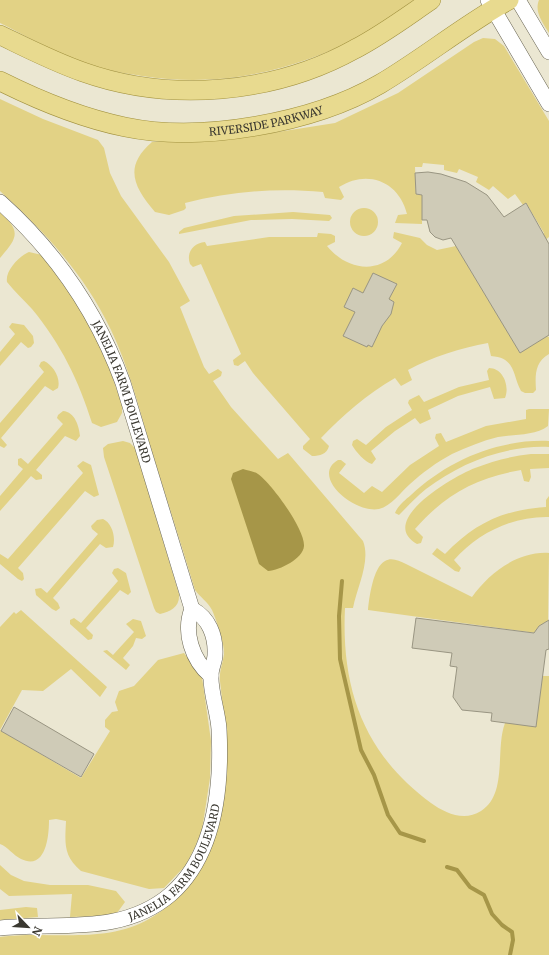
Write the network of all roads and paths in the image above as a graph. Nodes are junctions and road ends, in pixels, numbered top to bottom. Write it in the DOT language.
graph roads {
  1 [pos="432,0"];
  2 [pos="518,0"];
  3 [pos="497,3"];
  4 [pos="0,35"];
  5 [pos="549,52"];
  6 [pos="0,81"];
  7 [pos="549,104"];
  8 [pos="0,202"];
  9 [pos="192,609"];
  10 [pos="211,676"];
  11 [pos="0,928"];
  1 -- 4 [label="main road"];
  2 -- 5 [label="street"];
  3 -- 6 [label="main road, RIVERSIDE PARKWAY"];
  3 -- 7 [label="street"];
  8 -- 9 [label="street, JANELIA FARM BOULEVARD"];
  9 -- 10 [label="street, JANELIA FARM BOULEVARD"];
  9 -- 10 [label="street, JANELIA FARM BOULEVARD"];
  10 -- 11 [label="street, JANELIA FARM BOULEVARD"];
}
